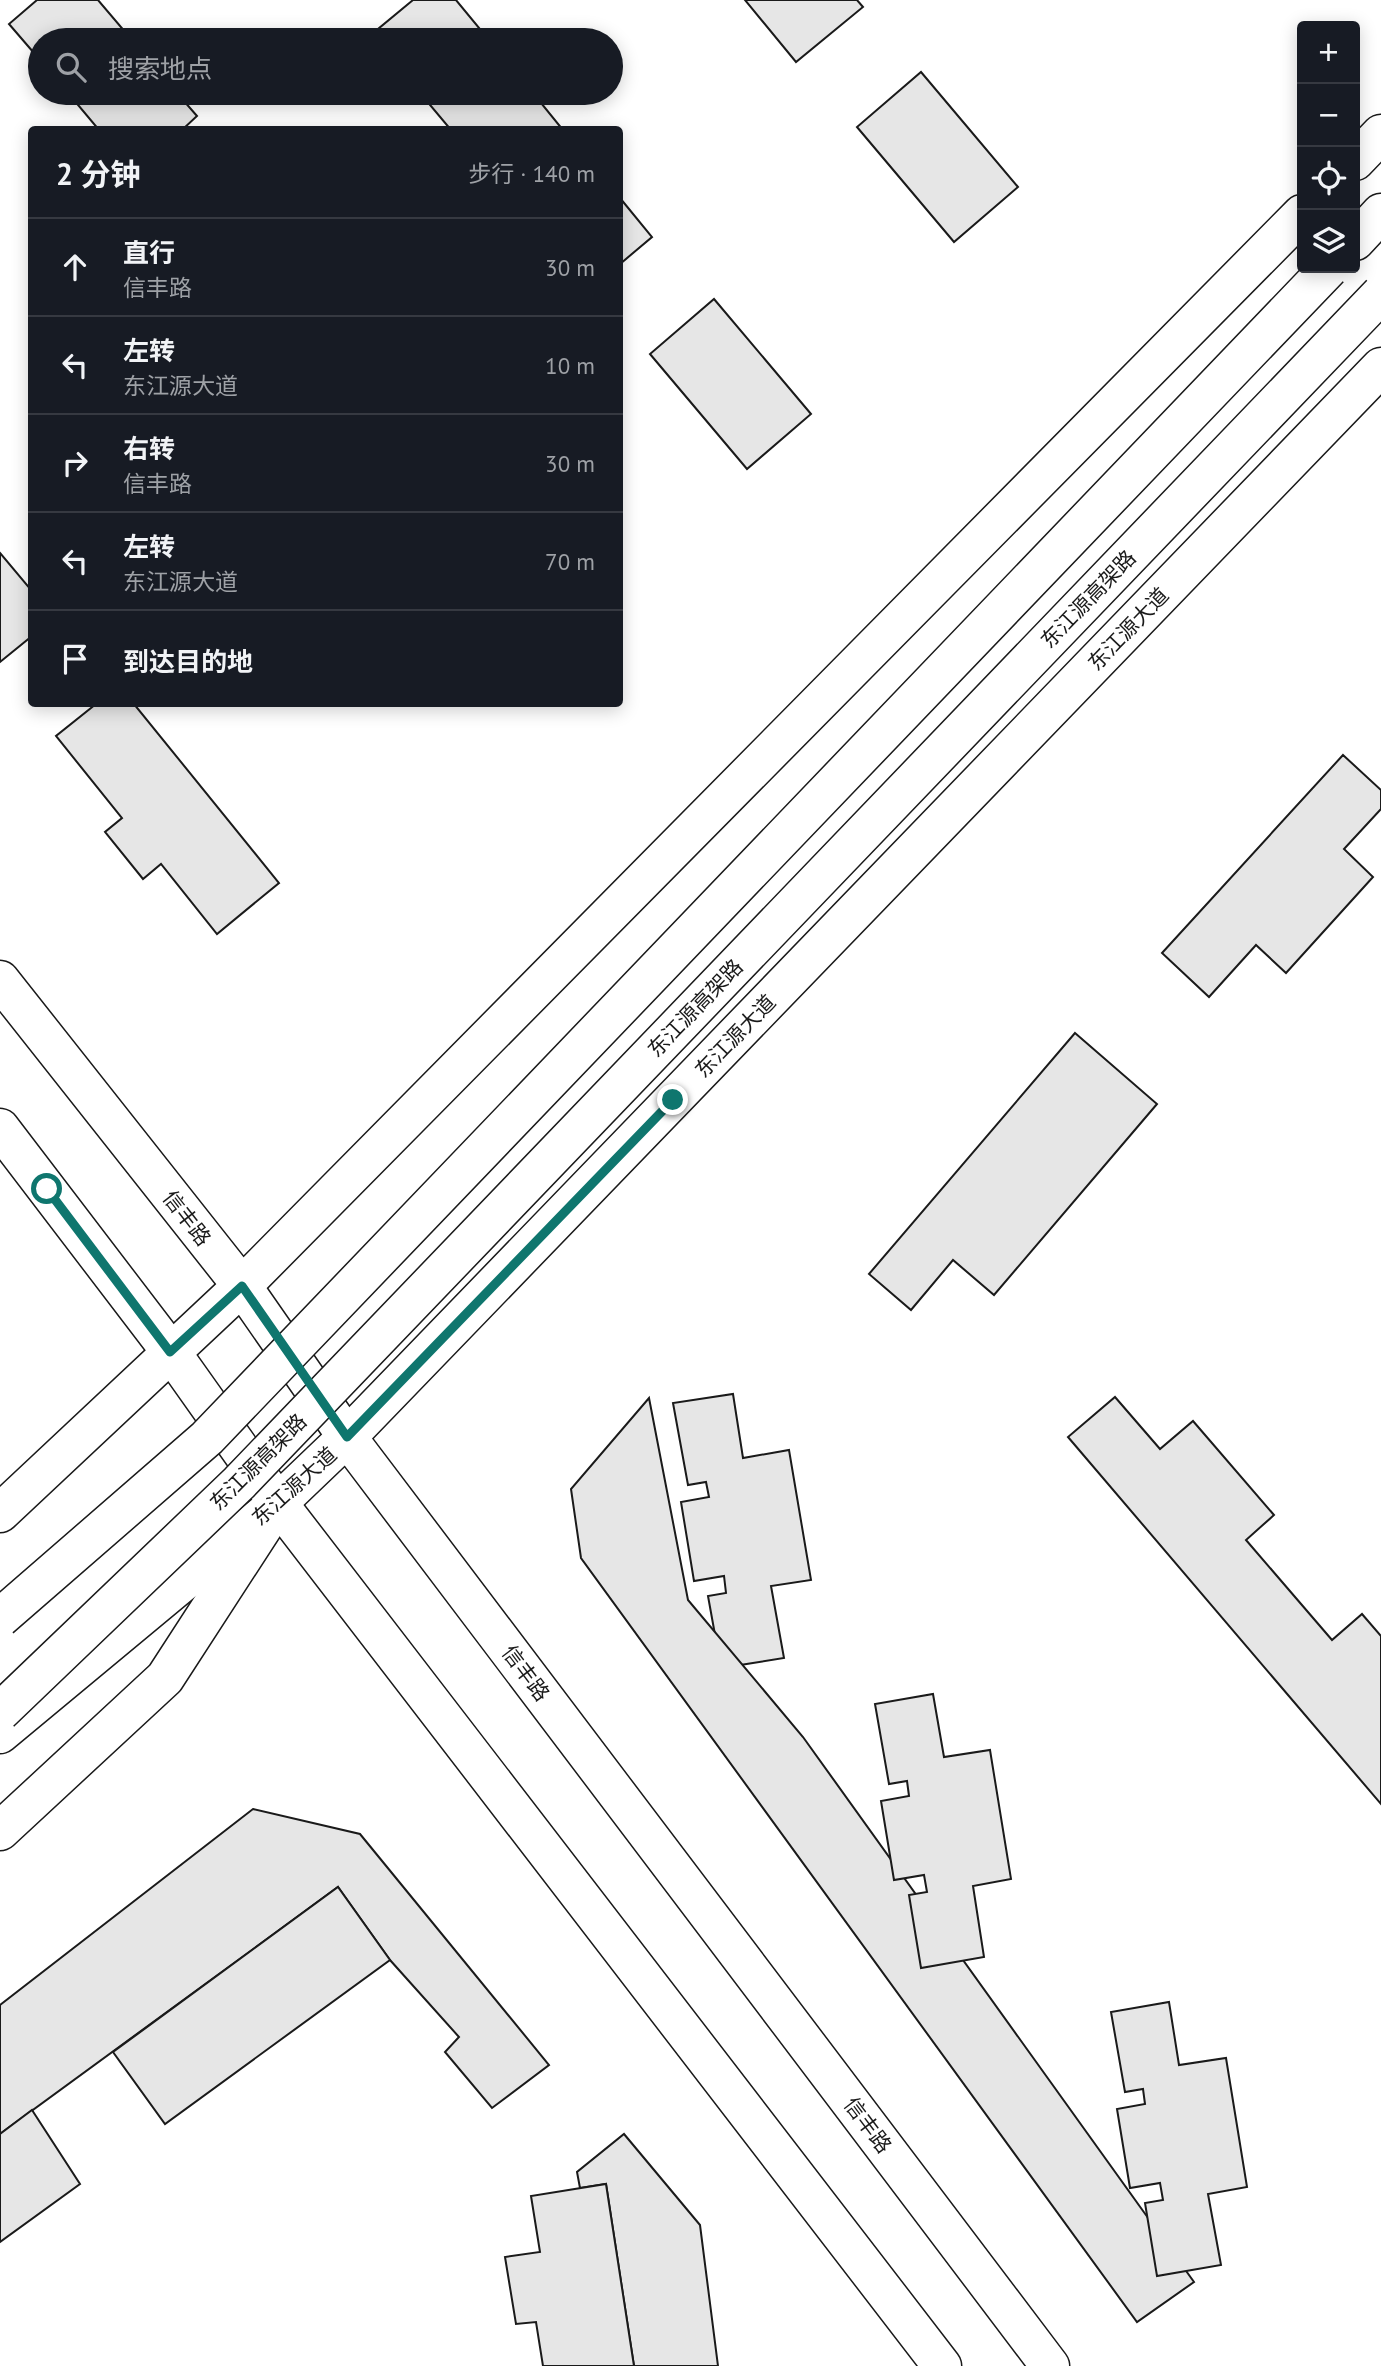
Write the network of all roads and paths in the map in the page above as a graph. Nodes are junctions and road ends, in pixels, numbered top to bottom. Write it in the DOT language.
graph roads {
  1 [pos="1381,134"];
  2 [pos="1360,156"];
  3 [pos="1381,213"];
  4 [pos="1297,219"];
  5 [pos="1360,235"];
  6 [pos="1324,273"];
  7 [pos="1381,294"];
  8 [pos="1381,367"];
  9 [pos="0,980"];
  10 [pos="0,1128"];
  11 [pos="242,1286"];
  12 [pos="170,1352"];
  13 [pos="347,1437"];
  14 [pos="278,1503"];
  15 [pos="0,1513"];
  16 [pos="0,1618"];
  17 [pos="0,1712"];
  18 [pos="0,1734"];
  19 [pos="0,1831"];
  20 [pos="942,2366"];
  21 [pos="1050,2366"];
  1 -- 2 [label="main road"];
  3 -- 5 [label="main road"];
  4 -- 11 [label="main road"];
  6 -- 16 [label="main road, bridge"];
  7 -- 17 [label="main road, 东江源高架路, bridge"];
  8 -- 13 [label="main road, 东江源大道"];
  9 -- 11 [label="main road, 信丰路"];
  10 -- 12 [label="main road"];
  11 -- 12 [label="main road"];
  11 -- 13 [label="main road, 信丰路"];
  12 -- 14 [label="main road"];
  12 -- 15 [label="main road"];
  13 -- 14 [label="main road, 东江源大道"];
  13 -- 21 [label="main road, 信丰路"];
  14 -- 18 [label="main road, 东江源大道"];
  14 -- 19 [label="main road"];
  14 -- 20 [label="main road"];
}
